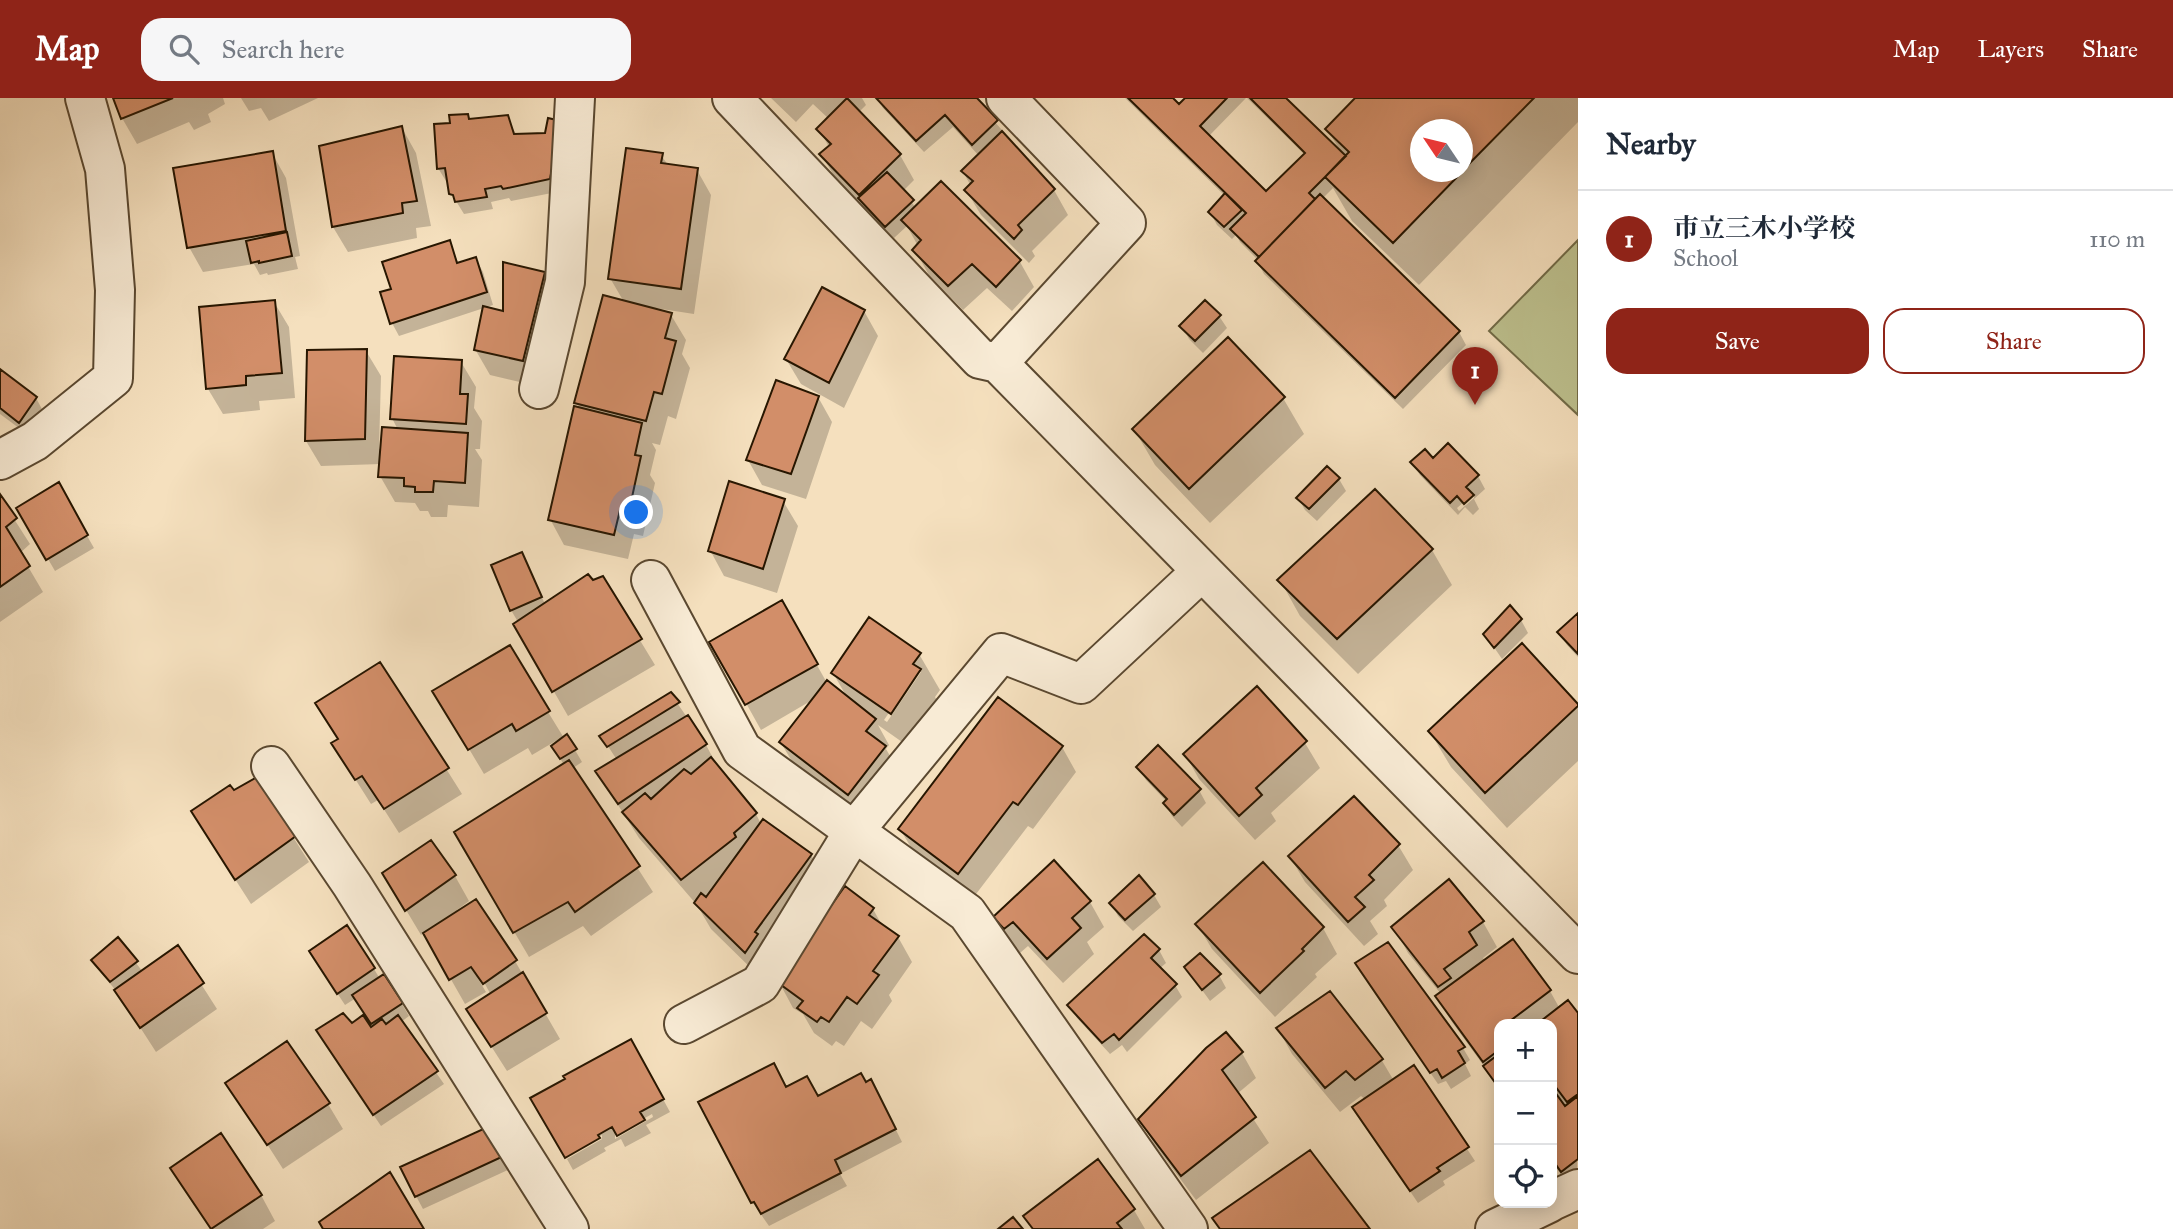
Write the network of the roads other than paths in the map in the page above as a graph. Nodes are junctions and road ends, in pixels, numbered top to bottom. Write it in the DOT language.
graph roads {
  1 [pos="85,98"];
  2 [pos="575,98"];
  3 [pos="732,98"];
  4 [pos="1006,98"];
  5 [pos="998,363"];
  6 [pos="539,389"];
  7 [pos="0,460"];
  8 [pos="1202,571"];
  9 [pos="651,580"];
  10 [pos="271,766"];
  11 [pos="854,831"];
  12 [pos="1578,954"];
  13 [pos="684,1024"];
  14 [pos="1578,1189"];
  15 [pos="1557,1199"];
  16 [pos="1538,1208"];
  17 [pos="569,1229"];
  18 [pos="1188,1229"];
  19 [pos="1495,1229"];
  1 -- 7 [label="street"];
  2 -- 6 [label="street"];
  3 -- 5 [label="street"];
  4 -- 5 [label="street"];
  5 -- 8 [label="street"];
  8 -- 11 [label="street"];
  8 -- 12 [label="street"];
  9 -- 11 [label="street"];
  10 -- 17 [label="street"];
  11 -- 13 [label="street"];
  11 -- 18 [label="street"];
  14 -- 15 [label="street"];
  16 -- 19 [label="street"];
}
